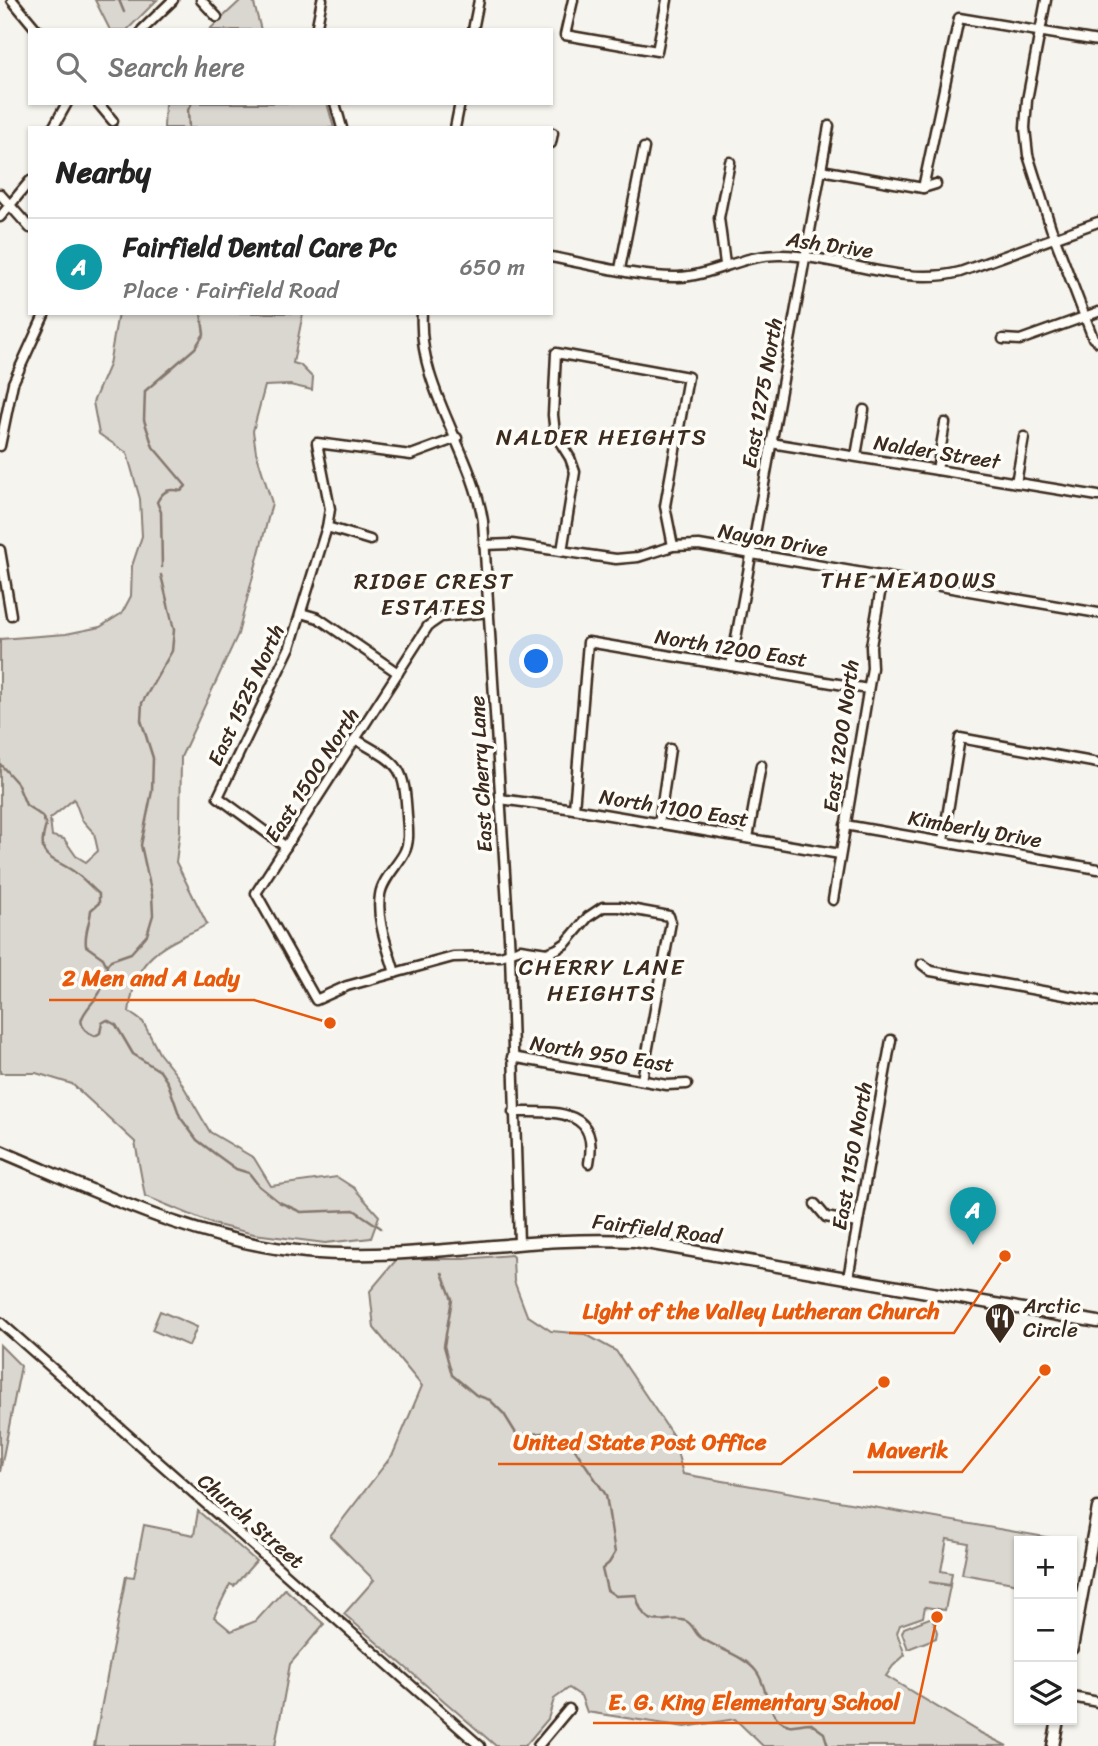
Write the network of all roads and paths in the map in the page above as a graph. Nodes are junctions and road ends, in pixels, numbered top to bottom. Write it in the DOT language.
graph roads {
  1 [pos="12,0"];
  2 [pos="173,0"];
  3 [pos="201,0"];
  4 [pos="322,0"];
  5 [pos="479,0"];
  6 [pos="573,0"];
  7 [pos="667,0"];
  8 [pos="1046,0"];
  9 [pos="217,17"];
  10 [pos="35,28"];
  11 [pos="144,28"];
  12 [pos="316,28"];
  13 [pos="474,28"];
  14 [pos="1041,31"];
  15 [pos="1098,41"];
  16 [pos="66,105"];
  17 [pos="100,105"];
  18 [pos="336,105"];
  19 [pos="460,105"];
  20 [pos="113,121"];
  21 [pos="54,126"];
  22 [pos="341,126"];
  23 [pos="455,126"];
  24 [pos="829,126"];
  25 [pos="644,149"];
  26 [pos="730,162"];
  27 [pos="821,170"];
  28 [pos="28,184"];
  29 [pos="936,184"];
  30 [pos="923,188"];
  31 [pos="0,194"];
  32 [pos="11,206"];
  33 [pos="0,217"];
  34 [pos="1098,222"];
  35 [pos="28,226"];
  36 [pos="1055,238"];
  37 [pos="553,257"];
  38 [pos="805,257"];
  39 [pos="725,264"];
  40 [pos="620,269"];
  41 [pos="1098,312"];
  42 [pos="44,315"];
  43 [pos="422,315"];
  44 [pos="1086,317"];
  45 [pos="1003,340"];
  46 [pos="1098,342"];
  47 [pos="864,410"];
  48 [pos="944,423"];
  49 [pos="1024,437"];
  50 [pos="457,438"];
  51 [pos="771,443"];
  52 [pos="0,446"];
  53 [pos="856,456"];
  54 [pos="937,470"];
  55 [pos="1016,483"];
  56 [pos="1098,486"];
  57 [pos="1097,496"];
  58 [pos="327,527"];
  59 [pos="370,540"];
  60 [pos="484,545"];
  61 [pos="673,546"];
  62 [pos="0,550"];
  63 [pos="562,551"];
  64 [pos="751,554"];
  65 [pos="883,576"];
  66 [pos="489,612"];
  67 [pos="301,613"];
  68 [pos="1098,613"];
  69 [pos="11,615"];
  70 [pos="730,666"];
  71 [pos="398,673"];
  72 [pos="868,689"];
  73 [pos="355,739"];
  74 [pos="670,749"];
  75 [pos="1098,763"];
  76 [pos="761,765"];
  77 [pos="500,799"];
  78 [pos="575,809"];
  79 [pos="659,824"];
  80 [pos="845,825"];
  81 [pos="748,838"];
  82 [pos="943,841"];
  83 [pos="286,847"];
  84 [pos="841,854"];
  85 [pos="1098,869"];
  86 [pos="833,900"];
  87 [pos="510,953"];
  88 [pos="922,964"];
  89 [pos="395,973"];
  90 [pos="1098,1001"];
  91 [pos="891,1040"];
  92 [pos="512,1057"];
  93 [pos="642,1080"];
  94 [pos="687,1084"];
  95 [pos="513,1112"];
  96 [pos="0,1151"];
  97 [pos="589,1163"];
  98 [pos="815,1204"];
  99 [pos="858,1223"];
  100 [pos="519,1243"];
  101 [pos="848,1278"];
  102 [pos="0,1322"];
  103 [pos="1098,1322"];
  104 [pos="1098,1508"];
  105 [pos="1077,1621"];
  106 [pos="1077,1698"];
  107 [pos="1098,1702"];
  108 [pos="569,1709"];
  109 [pos="1057,1725"];
  110 [pos="480,1746"];
  111 [pos="538,1746"];
  112 [pos="1053,1746"];
  1 -- 10 [label="street"];
  2 -- 11 [label="street"];
  3 -- 9 [label="street"];
  4 -- 12 [label="street"];
  5 -- 13 [label="street"];
  6 -- 7 [label="street"];
  8 -- 14 [label="street"];
  14 -- 15 [label="street"];
  14 -- 30 [label="street"];
  14 -- 36 [label="street"];
  16 -- 21 [label="street"];
  17 -- 20 [label="street"];
  18 -- 22 [label="street"];
  19 -- 23 [label="street"];
  24 -- 27 [label="street, East 1275 North"];
  25 -- 40 [label="street"];
  26 -- 39 [label="street"];
  27 -- 30 [label="street"];
  27 -- 38 [label="street, East 1275 North"];
  28 -- 32 [label="street"];
  29 -- 30 [label="street"];
  31 -- 32 [label="street"];
  32 -- 33 [label="street"];
  32 -- 35 [label="street"];
  34 -- 36 [label="street, Ash Drive"];
  36 -- 38 [label="street, Ash Drive"];
  36 -- 44 [label="street"];
  37 -- 40 [label="street, Ash Drive"];
  38 -- 39 [label="street, Ash Drive"];
  38 -- 51 [label="street, East 1275 North"];
  39 -- 40 [label="street, Ash Drive"];
  41 -- 44 [label="street"];
  42 -- 52 [label="street"];
  43 -- 50 [label="street, East Cherry Lane"];
  44 -- 45 [label="street"];
  44 -- 46 [label="street"];
  47 -- 53 [label="street"];
  48 -- 54 [label="street"];
  49 -- 55 [label="street"];
  50 -- 58 [label="street, East 1525 North"];
  50 -- 60 [label="street, East Cherry Lane"];
  51 -- 53 [label="street, Nalder Street"];
  51 -- 64 [label="street, East 1275 North"];
  53 -- 54 [label="street, Nalder Street"];
  54 -- 55 [label="street, Nalder Street"];
  55 -- 57 [label="street, Nalder Street"];
  56 -- 57 [label="street"];
  58 -- 59 [label="street"];
  58 -- 67 [label="street, East 1525 North"];
  60 -- 63 [label="street, Nayon Drive"];
  60 -- 66 [label="street, East Cherry Lane"];
  61 -- 63 [label="street, Nayon Drive"];
  61 -- 63 [label="street"];
  61 -- 64 [label="street, Nayon Drive"];
  62 -- 69 [label="street"];
  64 -- 65 [label="street, Nayon Drive"];
  64 -- 70 [label="street, East 1275 North"];
  65 -- 68 [label="street, Nayon Drive"];
  65 -- 72 [label="street, East 1200 North"];
  66 -- 71 [label="street, East 1500 North"];
  66 -- 77 [label="street, East Cherry Lane"];
  67 -- 71 [label="street"];
  67 -- 83 [label="street, East 1525 North"];
  70 -- 72 [label="street, North 1200 East"];
  70 -- 78 [label="street, North 1200 East"];
  71 -- 73 [label="street, East 1500 North"];
  72 -- 80 [label="street, East 1200 North"];
  73 -- 83 [label="street, East 1500 North"];
  73 -- 89 [label="street"];
  74 -- 79 [label="street"];
  75 -- 82 [label="street"];
  76 -- 81 [label="street"];
  77 -- 78 [label="street, North 1100 East"];
  77 -- 87 [label="street, East Cherry Lane"];
  78 -- 79 [label="street, North 1100 East"];
  79 -- 81 [label="street, North 1100 East"];
  80 -- 82 [label="street, Kimberly Drive"];
  80 -- 84 [label="street, East 1200 North"];
  81 -- 84 [label="street, North 1100 East"];
  82 -- 85 [label="street, Kimberly Drive"];
  83 -- 89 [label="street, East 1500 North"];
  84 -- 86 [label="street, East 1200 North"];
  87 -- 89 [label="street"];
  87 -- 92 [label="street, East Cherry Lane"];
  87 -- 93 [label="street"];
  88 -- 90 [label="street"];
  91 -- 99 [label="street, East 1150 North"];
  92 -- 93 [label="street, North 950 East"];
  92 -- 95 [label="street, East Cherry Lane"];
  93 -- 94 [label="street, North 950 East"];
  95 -- 97 [label="street"];
  95 -- 100 [label="street, East Cherry Lane"];
  96 -- 100 [label="main road, Fairfield Road"];
  98 -- 99 [label="street"];
  99 -- 101 [label="street, East 1150 North"];
  100 -- 101 [label="main road, Fairfield Road"];
  101 -- 103 [label="main road, Fairfield Road"];
  102 -- 110 [label="street, Church Street"];
  104 -- 105 [label="main road"];
  106 -- 107 [label="street"];
  108 -- 111 [label="street"];
  109 -- 112 [label="main road"];
}
